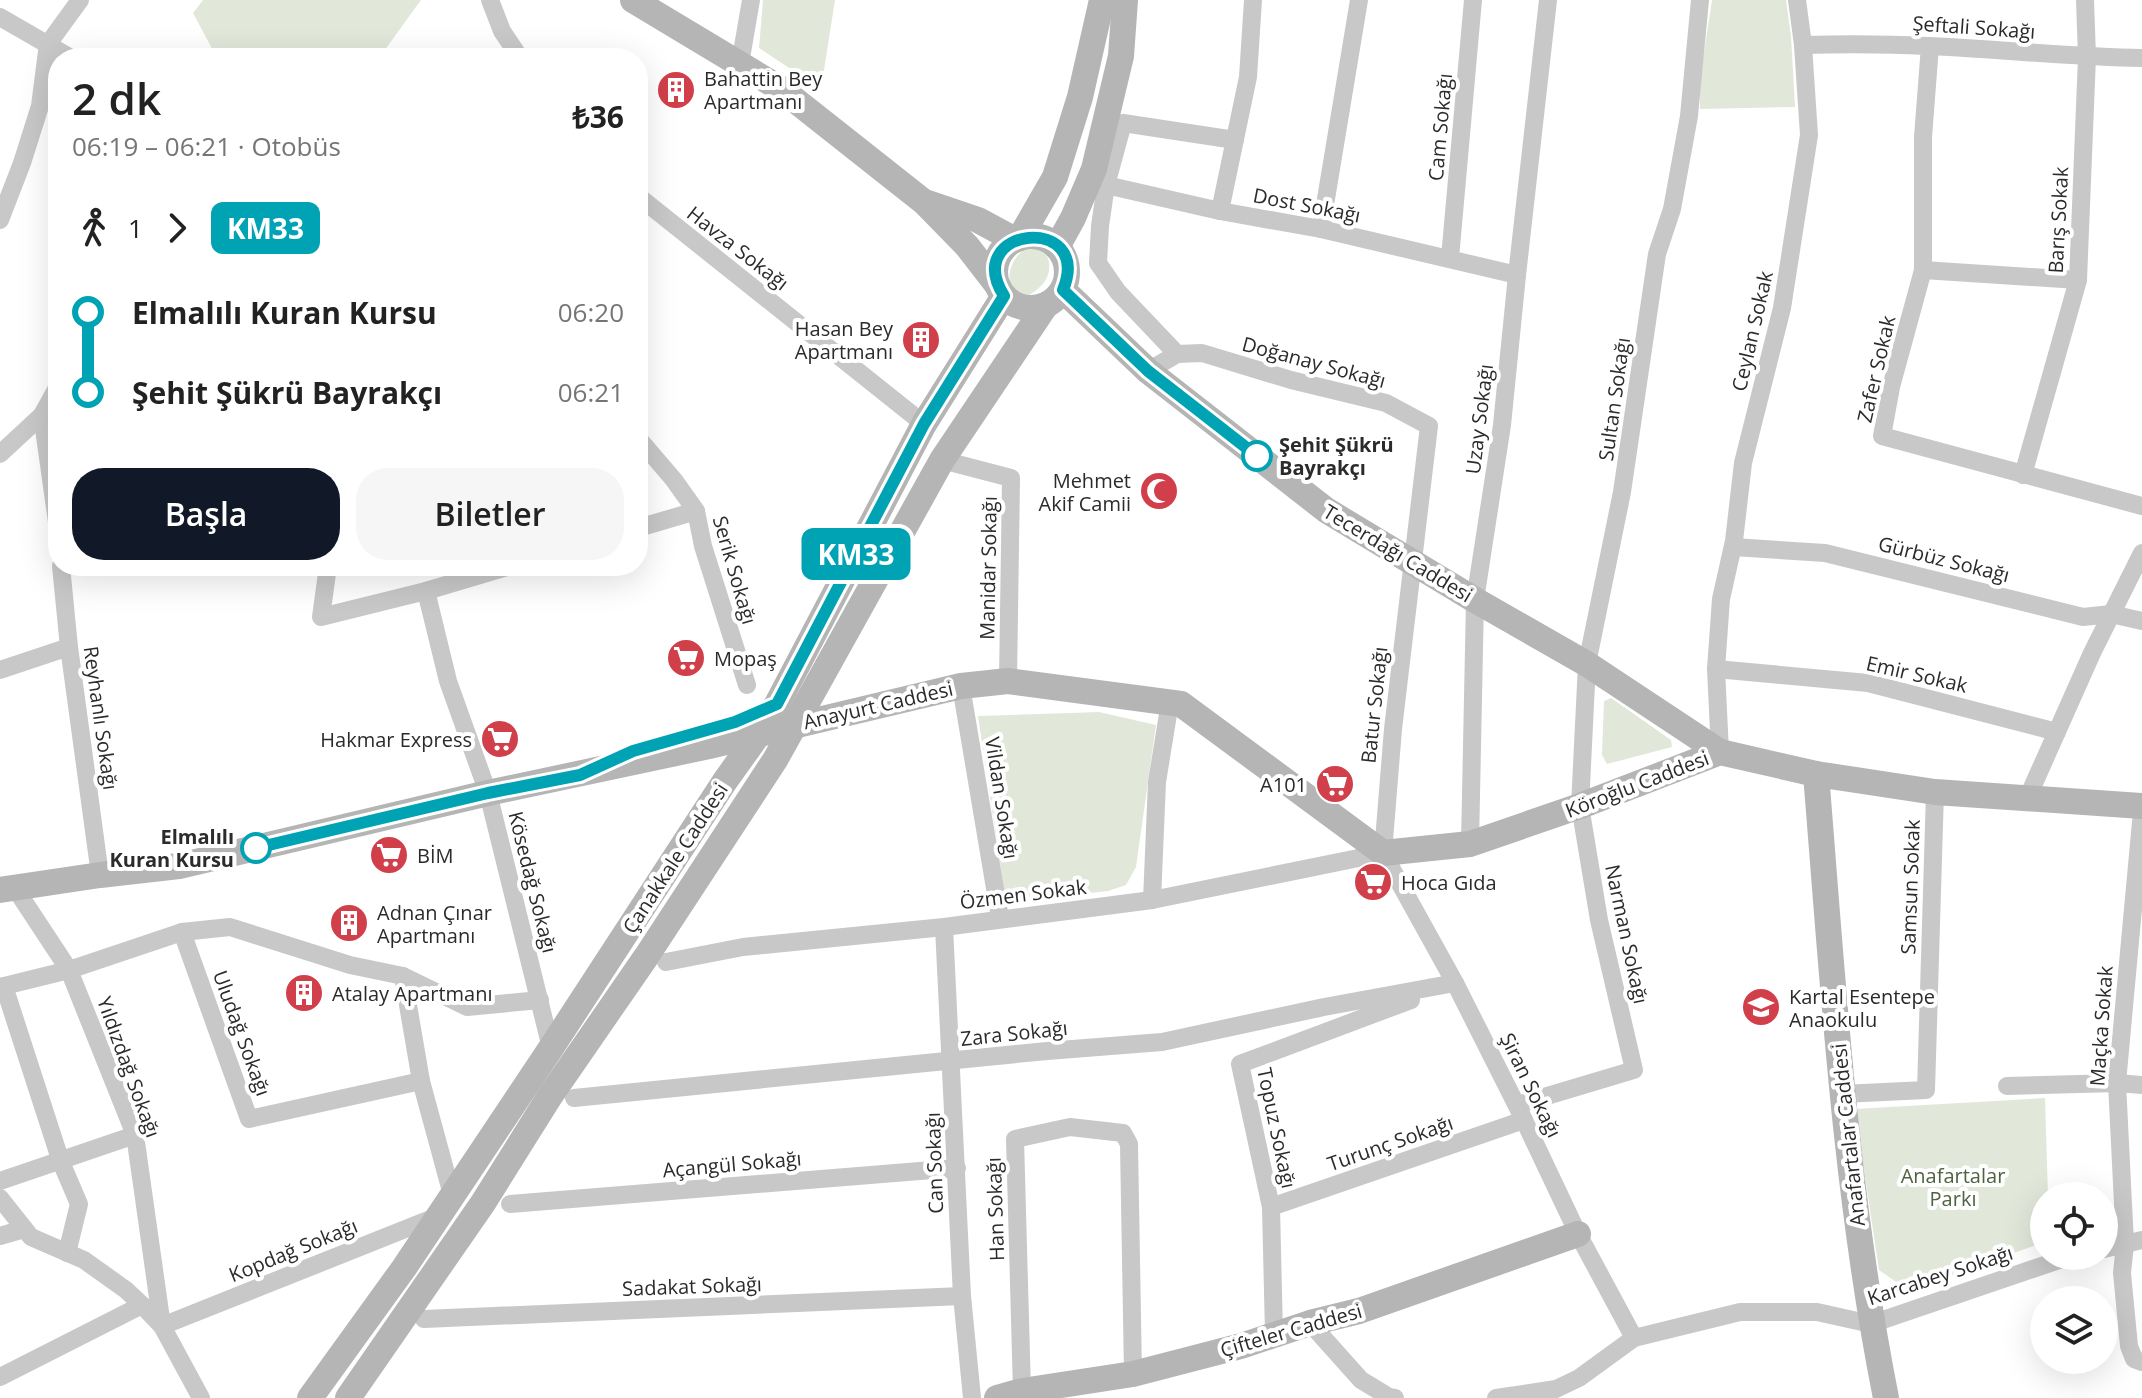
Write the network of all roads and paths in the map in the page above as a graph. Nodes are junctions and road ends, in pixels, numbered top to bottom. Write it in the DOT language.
graph roads {
  1 [pos="80,0"];
  2 [pos="490,0"];
  3 [pos="633,0"];
  4 [pos="751,0"];
  5 [pos="1102,0"];
  6 [pos="1125,0"];
  7 [pos="1253,0"];
  8 [pos="1359,0"];
  9 [pos="1473,0"];
  10 [pos="1548,0"];
  11 [pos="1700,0"];
  12 [pos="1797,0"];
  13 [pos="2085,0"];
  14 [pos="0,17"];
  15 [pos="48,44"];
  16 [pos="1803,45"];
  17 [pos="1930,46"];
  18 [pos="55,48"];
  19 [pos="513,48"];
  20 [pos="2087,57"];
  21 [pos="2142,58"];
  22 [pos="740,64"];
  23 [pos="1235,140"];
  24 [pos="1098,181"];
  25 [pos="924,202"];
  26 [pos="648,204"];
  27 [pos="1220,211"];
  28 [pos="0,220"];
  29 [pos="1321,229"];
  30 [pos="1018,239"];
  31 [pos="1057,247"];
  32 [pos="1450,258"];
  33 [pos="1923,270"];
  34 [pos="1517,275"];
  35 [pos="2078,280"];
  36 [pos="1001,291"];
  37 [pos="1054,298"];
  38 [pos="1177,354"];
  39 [pos="1148,371"];
  40 [pos="48,405"];
  41 [pos="42,415"];
  42 [pos="924,424"];
  43 [pos="648,450"];
  44 [pos="0,454"];
  45 [pos="48,458"];
  46 [pos="942,460"];
  47 [pos="2023,475"];
  48 [pos="2142,506"];
  49 [pos="696,511"];
  50 [pos="648,525"];
  51 [pos="1733,547"];
  52 [pos="2142,553"];
  53 [pos="1412,561"];
  54 [pos="62,576"];
  55 [pos="327,576"];
  56 [pos="476,576"];
  57 [pos="426,591"];
  58 [pos="1475,600"];
  59 [pos="2111,614"];
  60 [pos="2142,621"];
  61 [pos="69,647"];
  62 [pos="1587,664"];
  63 [pos="1716,669"];
  64 [pos="0,670"];
  65 [pos="1008,681"];
  66 [pos="747,685"];
  67 [pos="961,686"];
  68 [pos="1176,703"];
  69 [pos="777,704"];
  70 [pos="796,724"];
  71 [pos="760,732"];
  72 [pos="2057,732"];
  73 [pos="709,746"];
  74 [pos="1720,752"];
  75 [pos="1816,774"];
  76 [pos="580,775"];
  77 [pos="725,781"];
  78 [pos="1935,792"];
  79 [pos="488,793"];
  80 [pos="2027,799"];
  81 [pos="1580,806"];
  82 [pos="2142,808"];
  83 [pos="1470,844"];
  84 [pos="1383,853"];
  85 [pos="100,875"];
  86 [pos="8,889"];
  87 [pos="1152,900"];
  88 [pos="1000,918"];
  89 [pos="944,927"];
  90 [pos="182,932"];
  91 [pos="666,962"];
  92 [pos="69,970"];
  93 [pos="403,976"];
  94 [pos="1455,983"];
  95 [pos="2,986"];
  96 [pos="540,1000"];
  97 [pos="551,1048"];
  98 [pos="952,1061"];
  99 [pos="1634,1070"];
  100 [pos="421,1081"];
  101 [pos="2117,1083"];
  102 [pos="2142,1085"];
  103 [pos="2007,1086"];
  104 [pos="1842,1094"];
  105 [pos="574,1098"];
  106 [pos="1521,1112"];
  107 [pos="135,1135"];
  108 [pos="61,1162"];
  109 [pos="957,1168"];
  110 [pos="0,1181"];
  111 [pos="0,1198"];
  112 [pos="510,1204"];
  113 [pos="446,1205"];
  114 [pos="1271,1207"];
  115 [pos="24,1229"];
  116 [pos="1578,1234"];
  117 [pos="0,1236"];
  118 [pos="2134,1242"];
  119 [pos="67,1253"];
  120 [pos="2030,1270"];
  121 [pos="962,1296"];
  122 [pos="142,1305"];
  123 [pos="424,1319"];
  124 [pos="1310,1323"];
  125 [pos="1871,1324"];
  126 [pos="162,1326"];
  127 [pos="1274,1334"];
  128 [pos="1634,1338"];
  129 [pos="2142,1362"];
  130 [pos="1133,1374"];
  131 [pos="0,1377"];
  132 [pos="1005,1396"];
  133 [pos="201,1398"];
  134 [pos="310,1398"];
  135 [pos="348,1398"];
  136 [pos="972,1398"];
  137 [pos="1395,1398"];
  138 [pos="1496,1398"];
  139 [pos="1886,1398"];
  1 -- 15 [label="street"];
  2 -- 19 [label="street"];
  3 -- 22 [label="street"];
  4 -- 22 [label="street"];
  5 -- 30 [label="street"];
  6 -- 24 [label="street"];
  7 -- 23 [label="street"];
  8 -- 29 [label="street"];
  9 -- 32 [label="street, Cam Sokağı"];
  10 -- 34 [label="street, Uzay Sokağı"];
  11 -- 62 [label="street, Sultan Sokağı"];
  12 -- 16 [label="street, Ceylan Sokak"];
  13 -- 20 [label="street, Barış Sokak"];
  14 -- 15 [label="street"];
  15 -- 18 [label="street"];
  15 -- 28 [label="street"];
  16 -- 17 [label="street, Şeftali Sokağı"];
  16 -- 51 [label="street, Ceylan Sokak"];
  17 -- 20 [label="street, Şeftali Sokağı"];
  17 -- 33 [label="street, Zafer Sokak"];
  20 -- 21 [label="street, Şeftali Sokağı"];
  20 -- 35 [label="street, Barış Sokak"];
  22 -- 25 [label="street"];
  23 -- 24 [label="street"];
  23 -- 27 [label="street"];
  24 -- 27 [label="street, Dost Sokağı"];
  24 -- 31 [label="street"];
  24 -- 38 [label="street"];
  25 -- 30 [label="street"];
  25 -- 36 [label="street"];
  26 -- 42 [label="street, Havza Sokağı"];
  27 -- 29 [label="street, Dost Sokağı"];
  29 -- 32 [label="street, Dost Sokağı"];
  30 -- 31 [label="street"];
  30 -- 36 [label="street"];
  31 -- 37 [label="street"];
  32 -- 34 [label="street, Dost Sokağı"];
  33 -- 35 [label="street"];
  33 -- 47 [label="street, Zafer Sokak"];
  34 -- 58 [label="street, Uzay Sokağı"];
  35 -- 47 [label="street, Barış Sokak"];
  36 -- 37 [label="street"];
  36 -- 42 [label="street, Çanakkale Caddesi"];
  37 -- 39 [label="street, Tecerdağı Caddesi"];
  37 -- 46 [label="street, Çanakkale Caddesi"];
  38 -- 39 [label="street"];
  38 -- 53 [label="street, Doğanay Sokağı"];
  39 -- 53 [label="street, Tecerdağı Caddesi"];
  40 -- 41 [label="street"];
  41 -- 44 [label="street"];
  41 -- 45 [label="street"];
  42 -- 69 [label="street, Çanakkale Caddesi"];
  43 -- 49 [label="street, Serik Sokağı"];
  46 -- 65 [label="street, Manidar Sokağı"];
  46 -- 70 [label="street, Çanakkale Caddesi"];
  47 -- 48 [label="street, Zafer Sokak"];
  49 -- 50 [label="street"];
  49 -- 66 [label="street, Serik Sokağı"];
  51 -- 59 [label="street, Gürbüz Sokağı"];
  51 -- 63 [label="street, Ceylan Sokak"];
  52 -- 59 [label="street"];
  53 -- 58 [label="street, Tecerdağı Caddesi"];
  53 -- 84 [label="street, Batur Sokağı"];
  54 -- 61 [label="street, Reyhanlı Sokağı"];
  55 -- 57 [label="street"];
  56 -- 57 [label="street"];
  57 -- 79 [label="street, Kösedağ Sokağı"];
  58 -- 62 [label="street, Tecerdağı Caddesi"];
  58 -- 83 [label="street, Uzay Sokağı"];
  59 -- 60 [label="street, Gürbüz Sokağı"];
  59 -- 72 [label="street"];
  61 -- 64 [label="street"];
  61 -- 85 [label="street, Reyhanlı Sokağı"];
  62 -- 74 [label="street, Tecerdağı Caddesi"];
  62 -- 81 [label="street, Sultan Sokağı"];
  63 -- 72 [label="street, Emir Sokak"];
  63 -- 74 [label="street, Ceylan Sokak"];
  65 -- 67 [label="street, Anayurt Caddesi"];
  65 -- 68 [label="street, Anayurt Caddesi"];
  67 -- 70 [label="street, Anayurt Caddesi"];
  67 -- 88 [label="street, Vildan Sokağı"];
  68 -- 84 [label="street"];
  68 -- 87 [label="street"];
  69 -- 71 [label="street, Çanakkale Caddesi"];
  69 -- 76 [label="street, Anayurt Caddesi"];
  70 -- 71 [label="street, Anayurt Caddesi"];
  70 -- 135 [label="street, Çanakkale Caddesi"];
  71 -- 73 [label="street, Anayurt Caddesi"];
  71 -- 77 [label="street, Çanakkale Caddesi"];
  72 -- 80 [label="street"];
  73 -- 76 [label="street, Anayurt Caddesi"];
  73 -- 77 [label="street"];
  74 -- 75 [label="street, Köroğlu Caddesi"];
  74 -- 81 [label="street, Köroğlu Caddesi"];
  75 -- 78 [label="street, Köroğlu Caddesi"];
  75 -- 104 [label="street, Anafartalar Caddesi"];
  76 -- 79 [label="street, Anayurt Caddesi"];
  77 -- 97 [label="street, Çanakkale Caddesi"];
  78 -- 80 [label="street, Köroğlu Caddesi"];
  78 -- 104 [label="street, Samsun Sokak"];
  79 -- 85 [label="street, Anayurt Caddesi"];
  79 -- 96 [label="street, Kösedağ Sokağı"];
  80 -- 82 [label="street, Köroğlu Caddesi"];
  81 -- 83 [label="street, Köroğlu Caddesi"];
  81 -- 99 [label="street, Narman Sokağı"];
  82 -- 101 [label="street, Maçka Sokak"];
  83 -- 84 [label="street, Köroğlu Caddesi"];
  84 -- 87 [label="street, Özmen Sokak"];
  84 -- 94 [label="street, Şiran Sokağı"];
  85 -- 86 [label="street, Anayurt Caddesi"];
  86 -- 92 [label="street, Yıldızdağ Sokağı"];
  87 -- 88 [label="street, Özmen Sokak"];
  88 -- 89 [label="street, Özmen Sokak"];
  89 -- 91 [label="street, Özmen Sokak"];
  89 -- 98 [label="street, Can Sokağı"];
  90 -- 92 [label="street"];
  90 -- 93 [label="street"];
  90 -- 100 [label="street, Uludağ Sokağı"];
  92 -- 95 [label="street"];
  92 -- 107 [label="street, Yıldızdağ Sokağı"];
  93 -- 96 [label="street"];
  93 -- 100 [label="street"];
  94 -- 98 [label="street, Zara Sokağı"];
  94 -- 106 [label="street, Şiran Sokağı"];
  94 -- 114 [label="street, Topuz Sokağı"];
  95 -- 108 [label="street"];
  96 -- 97 [label="street, Kösedağ Sokağı"];
  97 -- 113 [label="street, Çanakkale Caddesi"];
  98 -- 105 [label="street, Zara Sokağı"];
  98 -- 109 [label="street, Can Sokağı"];
  99 -- 106 [label="street, Turunç Sokağı"];
  100 -- 113 [label="street"];
  101 -- 102 [label="street"];
  101 -- 103 [label="street"];
  101 -- 118 [label="street, Maçka Sokak"];
  104 -- 125 [label="street, Anafartalar Caddesi"];
  106 -- 114 [label="street, Turunç Sokağı"];
  106 -- 116 [label="street, Şiran Sokağı"];
  107 -- 108 [label="street"];
  107 -- 126 [label="street, Yıldızdağ Sokağı"];
  108 -- 110 [label="street"];
  108 -- 119 [label="street"];
  109 -- 112 [label="street, Açangül Sokağı"];
  109 -- 121 [label="street, Can Sokağı"];
  111 -- 115 [label="street"];
  113 -- 126 [label="street, Kopdağ Sokağı"];
  113 -- 134 [label="street, Çanakkale Caddesi"];
  114 -- 127 [label="street, Topuz Sokağı"];
  115 -- 117 [label="street"];
  115 -- 119 [label="street"];
  116 -- 124 [label="street, Çifteler Caddesi"];
  116 -- 128 [label="street, Şiran Sokağı"];
  118 -- 129 [label="street, Maçka Sokak"];
  119 -- 122 [label="street"];
  120 -- 125 [label="street, Karcabey Sokağı"];
  121 -- 123 [label="street, Sadakat Sokağı"];
  121 -- 136 [label="street, Can Sokağı"];
  122 -- 126 [label="street"];
  122 -- 131 [label="street"];
  124 -- 127 [label="street, Çifteler Caddesi"];
  124 -- 137 [label="street"];
  125 -- 128 [label="street, Karcabey Sokağı"];
  125 -- 139 [label="street, Anafartalar Caddesi"];
  126 -- 133 [label="street"];
  127 -- 130 [label="street, Çifteler Caddesi"];
  128 -- 138 [label="street"];
  130 -- 132 [label="street, Çifteler Caddesi"];
  130 -- 132 [label="street, Han Sokağı"];
}
